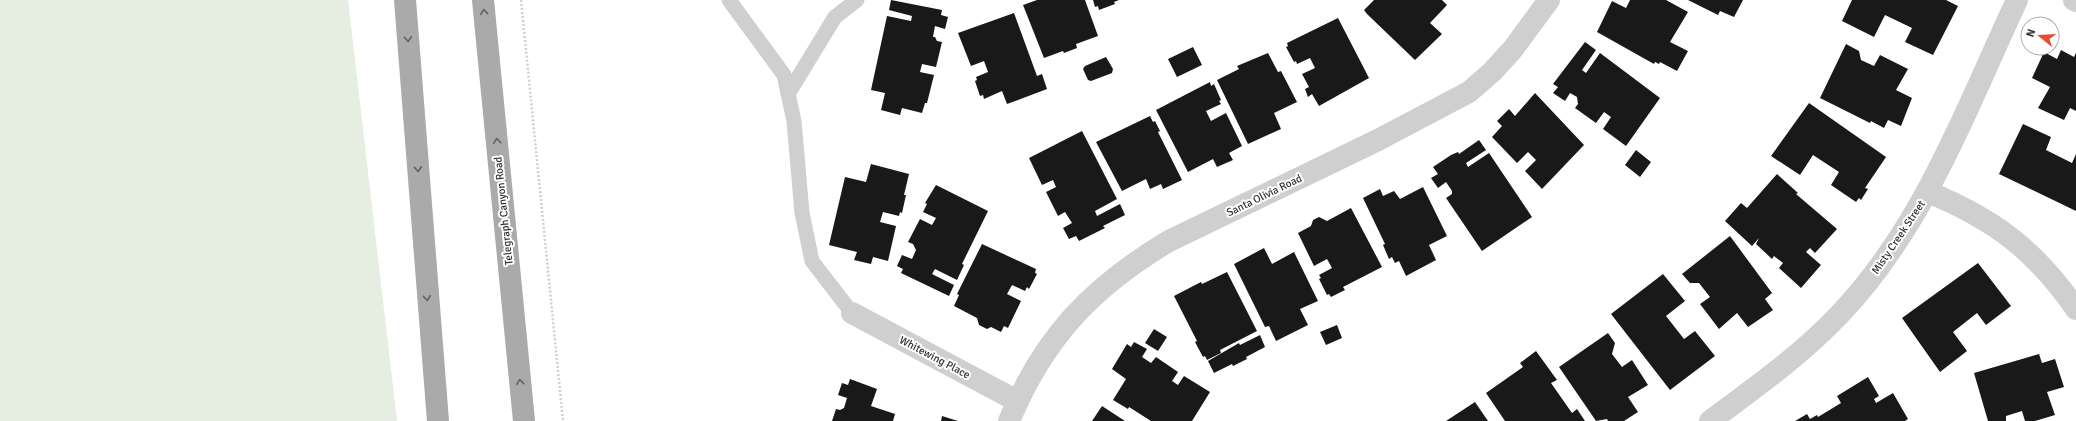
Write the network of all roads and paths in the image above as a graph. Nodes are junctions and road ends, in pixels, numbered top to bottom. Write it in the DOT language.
graph roads {
  1 [pos="405,0"];
  2 [pos="483,0"];
  3 [pos="521,0"];
  4 [pos="729,0"];
  5 [pos="857,0"];
  6 [pos="1549,0"];
  7 [pos="2017,0"];
  8 [pos="788,94"];
  9 [pos="1928,192"];
  10 [pos="2076,309"];
  11 [pos="852,313"];
  12 [pos="1017,401"];
  13 [pos="1712,420"];
  14 [pos="438,421"];
  15 [pos="524,421"];
  16 [pos="563,421"];
  17 [pos="1009,421"];
  1 -- 14 [label="main road, one-way"];
  15 -- 2 [label="main road, Telegraph Canyon Road, one-way"];
  3 -- 16 [label="path"];
  4 -- 8 [label="lane"];
  5 -- 8 [label="lane"];
  6 -- 12 [label="street, Santa Olivia Road"];
  7 -- 9 [label="street, Misty Creek Street"];
  8 -- 11 [label="lane"];
  9 -- 10 [label="street"];
  9 -- 13 [label="street, Misty Creek Street"];
  11 -- 12 [label="street, Whitewing Place"];
  12 -- 17 [label="street, Santa Olivia Road"];
}
